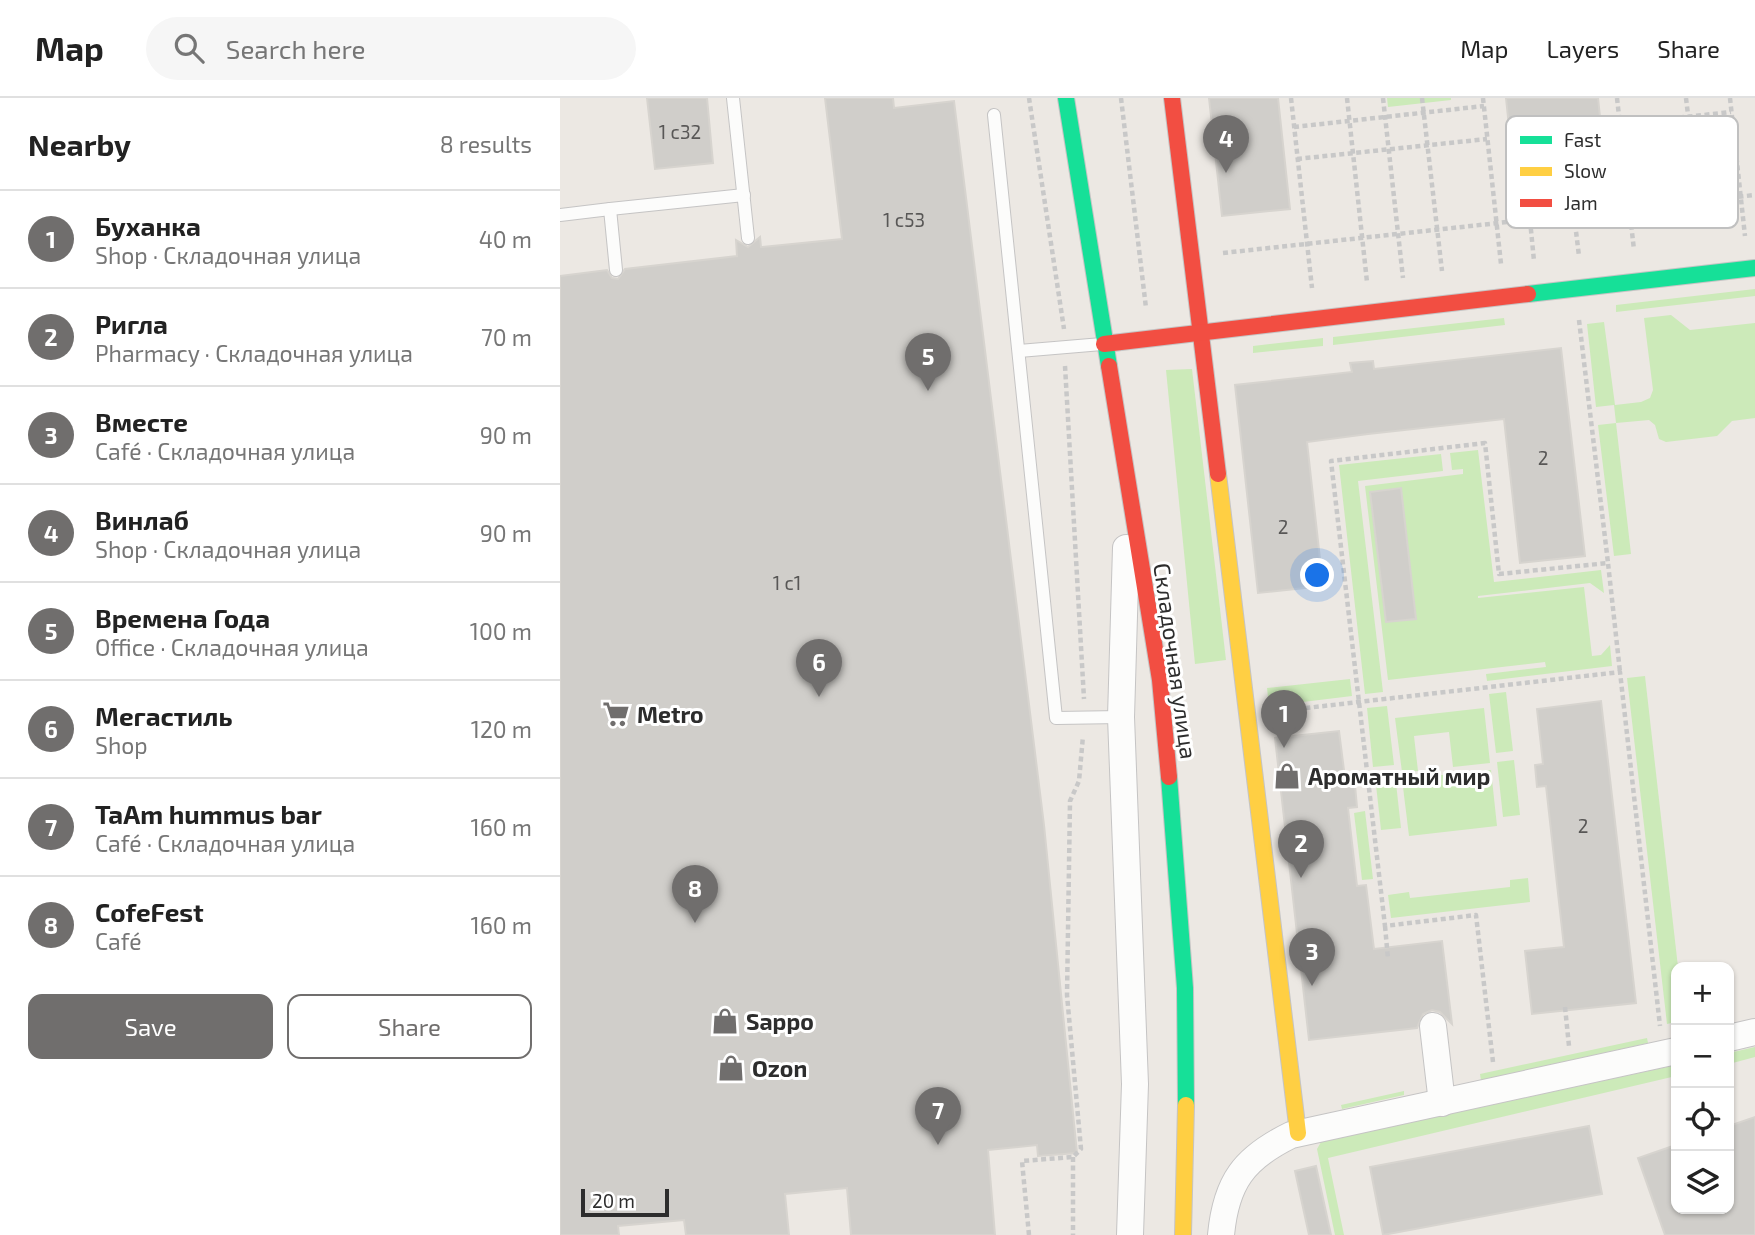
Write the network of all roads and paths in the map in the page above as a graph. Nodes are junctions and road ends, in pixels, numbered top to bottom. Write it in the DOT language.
graph roads {
  1 [pos="733,98"];
  2 [pos="1029,98"];
  3 [pos="1066,98"];
  4 [pos="1121,98"];
  5 [pos="1172,98"];
  6 [pos="1291,98"];
  7 [pos="1347,98"];
  8 [pos="1383,98"];
  9 [pos="1422,98"];
  10 [pos="1483,98"];
  11 [pos="1617,98"];
  12 [pos="1686,98"];
  13 [pos="1730,98"];
  14 [pos="1484,106"];
  15 [pos="1731,111"];
  16 [pos="1424,112"];
  17 [pos="994,115"];
  18 [pos="1385,116"];
  19 [pos="1619,116"];
  20 [pos="1688,116"];
  21 [pos="1732,116"];
  22 [pos="1349,120"];
  23 [pos="1294,127"];
  24 [pos="1487,139"];
  25 [pos="1428,145"];
  26 [pos="1389,149"];
  27 [pos="1353,153"];
  28 [pos="1297,159"];
  29 [pos="1738,169"];
  30 [pos="744,195"];
  31 [pos="1755,195"];
  32 [pos="1738,196"];
  33 [pos="1741,196"];
  34 [pos="610,209"];
  35 [pos="560,215"];
  36 [pos="1506,222"];
  37 [pos="1497,223"];
  38 [pos="1531,228"];
  39 [pos="1576,228"];
  40 [pos="1632,228"];
  41 [pos="1437,230"];
  42 [pos="1398,234"];
  43 [pos="748,238"];
  44 [pos="1362,238"];
  45 [pos="1307,244"];
  46 [pos="1746,246"];
  47 [pos="1191,257"];
  48 [pos="1635,257"];
  49 [pos="1580,264"];
  50 [pos="1755,268"];
  51 [pos="1535,269"];
  52 [pos="616,270"];
  53 [pos="1502,272"];
  54 [pos="1443,279"];
  55 [pos="1392,284"];
  56 [pos="1368,287"];
  57 [pos="1312,293"];
  58 [pos="1579,319"];
  59 [pos="1201,333"];
  60 [pos="1149,340"];
  61 [pos="1104,344"];
  62 [pos="1064,347"];
  63 [pos="1018,351"];
  64 [pos="1128,494"];
  65 [pos="1608,563"];
  66 [pos="1620,672"];
  67 [pos="1359,702"];
  68 [pos="1276,712"];
  69 [pos="1121,717"];
  70 [pos="1085,718"];
  71 [pos="1385,926"];
  72 [pos="1388,959"];
  73 [pos="1566,1007"];
  74 [pos="1433,1026"];
  75 [pos="1755,1032"];
  76 [pos="1734,1037"];
  77 [pos="1671,1039"];
  78 [pos="1671,1040"];
  79 [pos="1582,1048"];
  80 [pos="1506,1064"];
  81 [pos="1442,1103"];
  82 [pos="1295,1134"];
  83 [pos="1073,1157"];
  84 [pos="1029,1235"];
  85 [pos="1073,1235"];
  86 [pos="1130,1235"];
  87 [pos="1183,1235"];
  88 [pos="1221,1235"];
  1 -- 30 [label="lane"];
  2 -- 62 [label="path"];
  3 -- 61 [label="street, Складочная улица"];
  4 -- 60 [label="path"];
  5 -- 47 [label="street"];
  6 -- 23 [label="path"];
  7 -- 22 [label="path"];
  8 -- 18 [label="path"];
  9 -- 16 [label="path"];
  10 -- 14 [label="path"];
  11 -- 19 [label="path"];
  12 -- 20 [label="path"];
  13 -- 15 [label="path"];
  14 -- 16 [label="path"];
  14 -- 24 [label="path"];
  15 -- 20 [label="path"];
  15 -- 21 [label="path"];
  16 -- 18 [label="path"];
  16 -- 25 [label="path"];
  17 -- 63 [label="lane"];
  18 -- 22 [label="path"];
  18 -- 26 [label="path"];
  22 -- 23 [label="path"];
  22 -- 27 [label="path"];
  23 -- 28 [label="path"];
  24 -- 25 [label="path"];
  24 -- 37 [label="path"];
  25 -- 26 [label="path"];
  25 -- 41 [label="path"];
  26 -- 27 [label="path"];
  26 -- 42 [label="path"];
  27 -- 28 [label="path"];
  27 -- 44 [label="path"];
  28 -- 45 [label="path"];
  29 -- 33 [label="path"];
  30 -- 34 [label="lane"];
  30 -- 43 [label="lane"];
  31 -- 33 [label="path"];
  32 -- 33 [label="path"];
  33 -- 46 [label="path"];
  34 -- 35 [label="lane"];
  34 -- 52 [label="lane"];
  36 -- 37 [label="path"];
  37 -- 41 [label="path"];
  37 -- 53 [label="path"];
  38 -- 51 [label="path"];
  39 -- 49 [label="path"];
  40 -- 48 [label="path"];
  41 -- 42 [label="path"];
  41 -- 54 [label="path"];
  42 -- 44 [label="path"];
  42 -- 55 [label="path"];
  44 -- 45 [label="path"];
  44 -- 56 [label="path"];
  45 -- 47 [label="path"];
  45 -- 57 [label="path"];
  47 -- 59 [label="street"];
  50 -- 59 [label="street"];
  58 -- 65 [label="path"];
  59 -- 60 [label="street"];
  59 -- 82 [label="street"];
  60 -- 61 [label="street"];
  61 -- 62 [label="lane"];
  61 -- 64 [label="street, Складочная улица"];
  62 -- 63 [label="lane"];
  62 -- 70 [label="path"];
  63 -- 70 [label="lane"];
  64 -- 69 [label="street"];
  64 -- 87 [label="street, Складочная улица"];
  65 -- 66 [label="path"];
  65 -- 67 [label="path"];
  66 -- 67 [label="path"];
  66 -- 77 [label="path"];
  67 -- 68 [label="path"];
  67 -- 71 [label="path"];
  69 -- 70 [label="lane"];
  69 -- 86 [label="street"];
  70 -- 83 [label="path"];
  71 -- 72 [label="path"];
  71 -- 80 [label="path"];
  73 -- 79 [label="path"];
  74 -- 81 [label="street"];
  75 -- 76 [label="street"];
  78 -- 81 [label="street"];
  81 -- 82 [label="street"];
  82 -- 88 [label="street"];
  83 -- 84 [label="path"];
  83 -- 85 [label="path"];
}
